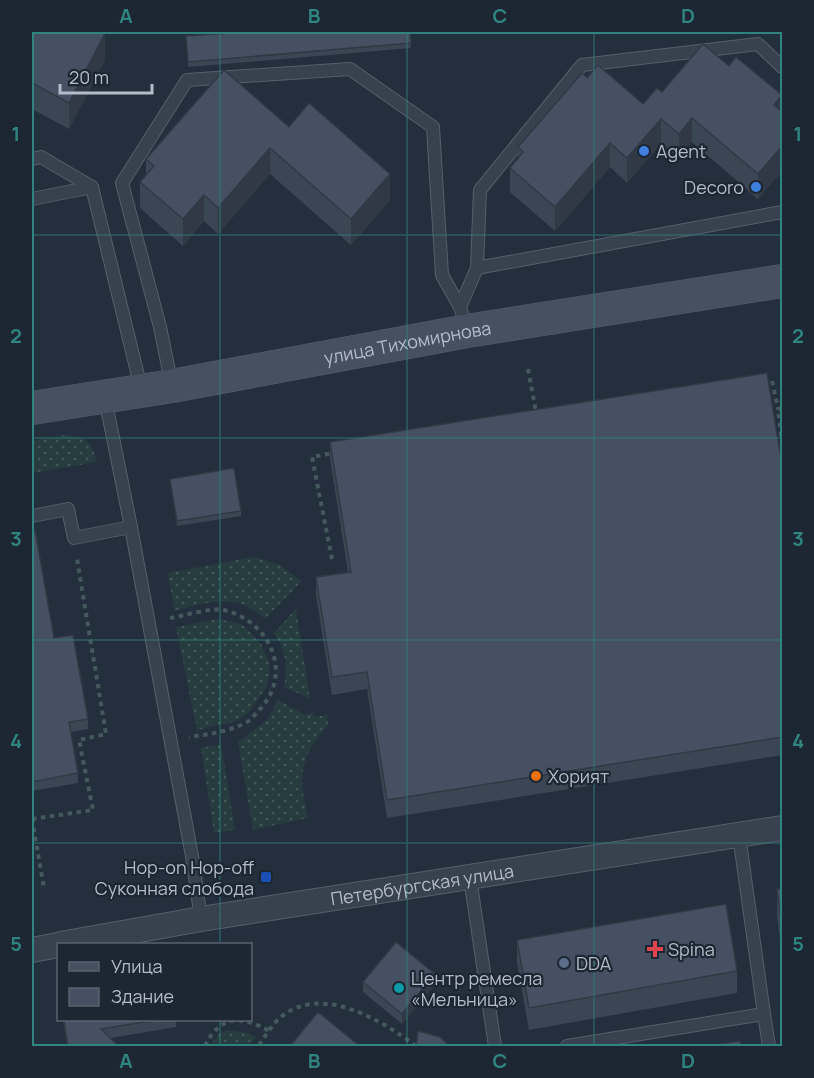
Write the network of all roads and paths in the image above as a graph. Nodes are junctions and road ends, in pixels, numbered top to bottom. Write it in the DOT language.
graph roads {
  1 [pos="783,67"];
  2 [pos="32,159"];
  3 [pos="92,187"];
  4 [pos="32,200"];
  5 [pos="783,212"];
  6 [pos="477,268"];
  7 [pos="783,281"];
  8 [pos="463,319"];
  9 [pos="528,369"];
  10 [pos="761,382"];
  11 [pos="156,388"];
  12 [pos="104,397"];
  13 [pos="32,408"];
  14 [pos="780,408"];
  15 [pos="537,419"];
  16 [pos="783,443"];
  17 [pos="334,453"];
  18 [pos="32,516"];
  19 [pos="131,527"];
  20 [pos="74,538"];
  21 [pos="332,559"];
  22 [pos="170,618"];
  23 [pos="189,737"];
  24 [pos="32,819"];
  25 [pos="783,828"];
  26 [pos="739,835"];
  27 [pos="470,878"];
  28 [pos="44,888"];
  29 [pos="201,919"];
  30 [pos="71,943"];
  31 [pos="57,946"];
  32 [pos="32,950"];
  33 [pos="764,1014"];
  34 [pos="230,1021"];
  35 [pos="246,1021"];
  36 [pos="269,1031"];
  37 [pos="260,1046"];
  38 [pos="205,1047"];
  39 [pos="416,1047"];
  40 [pos="495,1047"];
  41 [pos="567,1047"];
  42 [pos="769,1047"];
  1 -- 6 [label="lane"];
  2 -- 3 [label="lane"];
  3 -- 4 [label="lane"];
  3 -- 11 [label="lane"];
  5 -- 6 [label="lane"];
  6 -- 8 [label="lane"];
  7 -- 8 [label="main road, улица Тихомирнова"];
  8 -- 11 [label="main road, улица Тихомирнова"];
  8 -- 11 [label="lane"];
  9 -- 15 [label="path"];
  10 -- 14 [label="path"];
  11 -- 12 [label="main road, улица Тихомирнова"];
  12 -- 13 [label="main road, улица Тихомирнова"];
  12 -- 19 [label="lane"];
  14 -- 16 [label="path"];
  17 -- 21 [label="path"];
  18 -- 20 [label="lane"];
  19 -- 20 [label="lane"];
  19 -- 29 [label="lane"];
  20 -- 24 [label="path"];
  22 -- 23 [label="path"];
  24 -- 28 [label="path"];
  25 -- 26 [label="street, Петербургская улица"];
  26 -- 27 [label="street, Петербургская улица"];
  26 -- 33 [label="lane"];
  27 -- 29 [label="street, Петербургская улица"];
  27 -- 40 [label="lane"];
  29 -- 30 [label="street, Петербургская улица"];
  31 -- 32 [label="street, Петербургская улица"];
  33 -- 41 [label="lane"];
  33 -- 42 [label="lane"];
  34 -- 38 [label="path"];
  35 -- 36 [label="path"];
  36 -- 37 [label="path"];
  36 -- 39 [label="path"];
}
